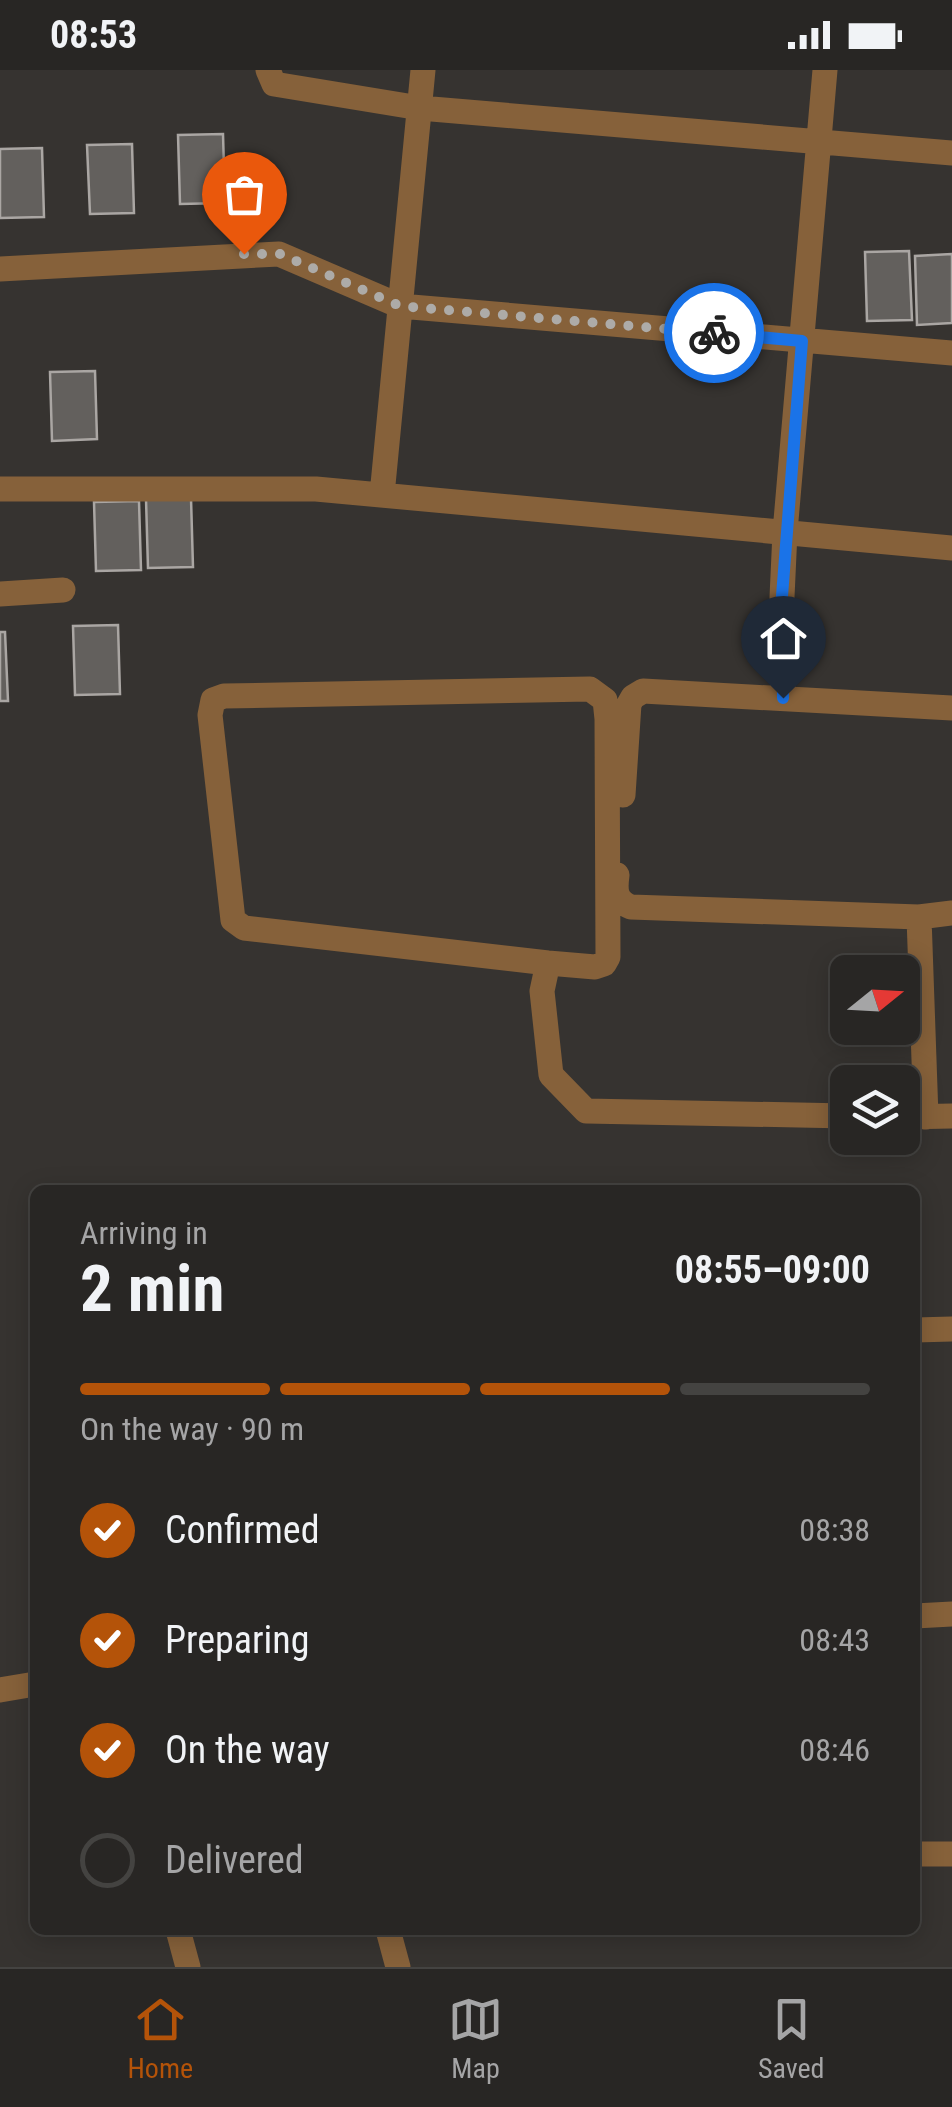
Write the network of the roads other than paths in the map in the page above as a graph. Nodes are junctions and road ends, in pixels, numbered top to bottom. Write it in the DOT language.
graph roads {
  1 [pos="268,70"];
  2 [pos="424,70"];
  3 [pos="825,70"];
  4 [pos="420,108"];
  5 [pos="819,140"];
  6 [pos="952,153"];
  7 [pos="0,269"];
  8 [pos="400,306"];
  9 [pos="802,341"];
  10 [pos="952,353"];
  11 [pos="0,488"];
  12 [pos="382,495"];
  13 [pos="785,532"];
  14 [pos="952,548"];
  15 [pos="63,590"];
  16 [pos="0,594"];
  17 [pos="783,698"];
  18 [pos="952,708"];
  19 [pos="952,913"];
  20 [pos="919,916"];
  21 [pos="548,963"];
  22 [pos="830,1116"];
  23 [pos="927,1117"];
  24 [pos="920,1330"];
  25 [pos="952,1330"];
  26 [pos="952,1614"];
  27 [pos="920,1616"];
  28 [pos="30,1685"];
  29 [pos="0,1690"];
  30 [pos="920,1854"];
  31 [pos="952,1854"];
  32 [pos="179,1935"];
  33 [pos="389,1935"];
  34 [pos="188,1967"];
  35 [pos="398,1967"];
  1 -- 4 [label="street"];
  2 -- 4 [label="street"];
  3 -- 5 [label="street"];
  4 -- 5 [label="street"];
  4 -- 8 [label="street"];
  5 -- 6 [label="street"];
  5 -- 9 [label="street"];
  7 -- 8 [label="street"];
  8 -- 9 [label="street"];
  8 -- 12 [label="street"];
  9 -- 10 [label="street"];
  9 -- 13 [label="street"];
  11 -- 12 [label="street"];
  12 -- 13 [label="street"];
  13 -- 14 [label="street"];
  13 -- 17 [label="street"];
  15 -- 16 [label="street"];
  17 -- 18 [label="street"];
  17 -- 20 [label="street"];
  19 -- 20 [label="street"];
  20 -- 23 [label="street"];
  21 -- 21 [label="street"];
  21 -- 22 [label="street"];
  24 -- 25 [label="street"];
  26 -- 27 [label="street"];
  28 -- 29 [label="street"];
  30 -- 31 [label="street"];
  32 -- 34 [label="street"];
  33 -- 35 [label="street"];
}
